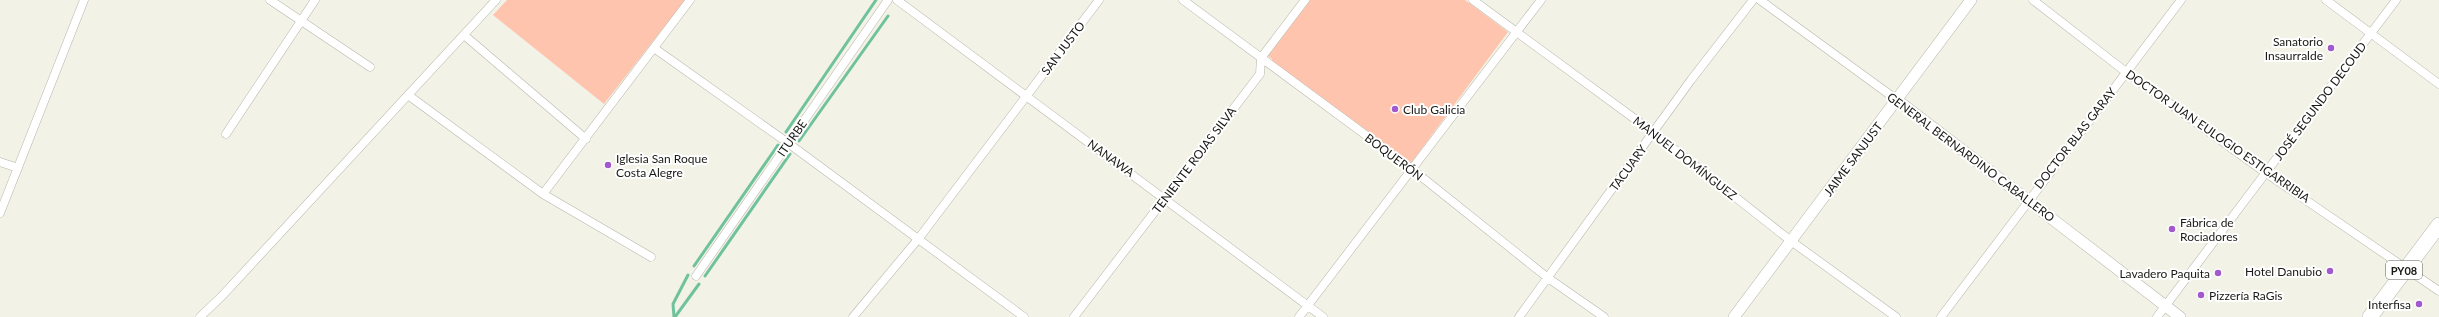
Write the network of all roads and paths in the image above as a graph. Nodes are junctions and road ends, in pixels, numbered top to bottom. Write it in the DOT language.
graph roads {
  1 [pos="84,0"];
  2 [pos="270,0"];
  3 [pos="315,0"];
  4 [pos="496,0"];
  5 [pos="690,0"];
  6 [pos="888,0"];
  7 [pos="897,0"];
  8 [pos="1098,0"];
  9 [pos="1183,0"];
  10 [pos="1305,0"];
  11 [pos="1473,0"];
  12 [pos="1541,0"];
  13 [pos="1753,0"];
  14 [pos="1760,0"];
  15 [pos="1971,0"];
  16 [pos="2033,0"];
  17 [pos="2181,0"];
  18 [pos="2326,0"];
  19 [pos="2396,0"];
  20 [pos="302,20"];
  21 [pos="1517,33"];
  22 [pos="2370,34"];
  23 [pos="464,35"];
  24 [pos="654,48"];
  25 [pos="1261,58"];
  26 [pos="370,67"];
  27 [pos="2126,72"];
  28 [pos="2439,84"];
  29 [pos="408,96"];
  30 [pos="1027,96"];
  31 [pos="1897,100"];
  32 [pos="1654,132"];
  33 [pos="226,134"];
  34 [pos="586,139"];
  35 [pos="788,143"];
  36 [pos="0,162"];
  37 [pos="18,168"];
  38 [pos="1412,170"];
  39 [pos="2266,173"];
  40 [pos="543,194"];
  41 [pos="1165,198"];
  42 [pos="2027,200"];
  43 [pos="0,213"];
  44 [pos="2439,225"];
  45 [pos="919,238"];
  46 [pos="1791,241"];
  47 [pos="651,257"];
  48 [pos="2406,267"];
  49 [pos="696,276"];
  50 [pos="1548,278"];
  51 [pos="2439,291"];
  52 [pos="1308,305"];
  53 [pos="2165,307"];
  54 [pos="200,317"];
  55 [pos="853,317"];
  56 [pos="1024,317"];
  57 [pos="1074,317"];
  58 [pos="1299,317"];
  59 [pos="1323,317"];
  60 [pos="1519,317"];
  61 [pos="1604,317"];
  62 [pos="1734,317"];
  63 [pos="1896,317"];
  64 [pos="1941,317"];
  65 [pos="2157,317"];
  66 [pos="2180,317"];
  67 [pos="2370,317"];
  1 -- 37 [label="street"];
  2 -- 20 [label="street"];
  3 -- 20 [label="street"];
  4 -- 23 [label="street"];
  5 -- 24 [label="street"];
  6 -- 35 [label="street, ITURBE"];
  7 -- 30 [label="street, NANAWA"];
  8 -- 30 [label="street, SAN JUSTO"];
  9 -- 25 [label="street, BOQUERÓN"];
  10 -- 25 [label="street, TENIENTE ROJAS SILVA"];
  11 -- 21 [label="street, MANUEL DOMÍNGUEZ"];
  12 -- 21 [label="street"];
  13 -- 32 [label="street, TACUARY"];
  14 -- 31 [label="street, GENERAL BERNARDINO CABALLERO"];
  15 -- 31 [label="main road, JAIME SANJUST"];
  16 -- 27 [label="street, DOCTOR JUAN EULOGIO ESTIGARRIBIA"];
  17 -- 27 [label="street, DOCTOR BLAS GARAY"];
  18 -- 22 [label="street"];
  19 -- 22 [label="street, JOSÉ SEGUNDO DECOUD"];
  20 -- 26 [label="street"];
  20 -- 33 [label="street"];
  21 -- 32 [label="street, MANUEL DOMÍNGUEZ"];
  21 -- 38 [label="street"];
  22 -- 28 [label="street"];
  22 -- 39 [label="street, JOSÉ SEGUNDO DECOUD"];
  23 -- 29 [label="street"];
  23 -- 34 [label="street"];
  24 -- 34 [label="street"];
  24 -- 35 [label="street"];
  25 -- 38 [label="street, BOQUERÓN"];
  25 -- 41 [label="street, TENIENTE ROJAS SILVA"];
  27 -- 39 [label="street, DOCTOR JUAN EULOGIO ESTIGARRIBIA"];
  27 -- 42 [label="street, DOCTOR BLAS GARAY"];
  29 -- 40 [label="street"];
  29 -- 54 [label="street"];
  30 -- 41 [label="street, NANAWA"];
  30 -- 45 [label="street, SAN JUSTO"];
  31 -- 42 [label="main road, GENERAL BERNARDINO CABALLERO"];
  31 -- 46 [label="main road, JAIME SANJUST"];
  32 -- 46 [label="street, MANUEL DOMÍNGUEZ"];
  32 -- 50 [label="street, TACUARY"];
  34 -- 40 [label="street"];
  35 -- 45 [label="street"];
  35 -- 49 [label="street, ITURBE"];
  36 -- 37 [label="street"];
  37 -- 43 [label="street"];
  38 -- 50 [label="street, BOQUERÓN"];
  38 -- 52 [label="street"];
  39 -- 48 [label="street, DOCTOR JUAN EULOGIO ESTIGARRIBIA"];
  39 -- 53 [label="street, JOSÉ SEGUNDO DECOUD"];
  40 -- 47 [label="street"];
  41 -- 52 [label="street, NANAWA"];
  41 -- 57 [label="street, TENIENTE ROJAS SILVA"];
  42 -- 53 [label="main road, GENERAL BERNARDINO CABALLERO"];
  42 -- 64 [label="street, DOCTOR BLAS GARAY"];
  44 -- 48 [label="highway, PY08"];
  45 -- 55 [label="street, SAN JUSTO"];
  45 -- 56 [label="street"];
  46 -- 62 [label="main road, JAIME SANJUST"];
  46 -- 63 [label="street, MANUEL DOMÍNGUEZ"];
  48 -- 51 [label="street, DOCTOR JUAN EULOGIO ESTIGARRIBIA"];
  48 -- 67 [label="highway, PY08"];
  50 -- 60 [label="street, TACUARY"];
  50 -- 61 [label="street, BOQUERÓN"];
  52 -- 58 [label="street"];
  52 -- 59 [label="street, NANAWA"];
  53 -- 65 [label="street, JOSÉ SEGUNDO DECOUD"];
  53 -- 66 [label="main road, GENERAL BERNARDINO CABALLERO"];
}
